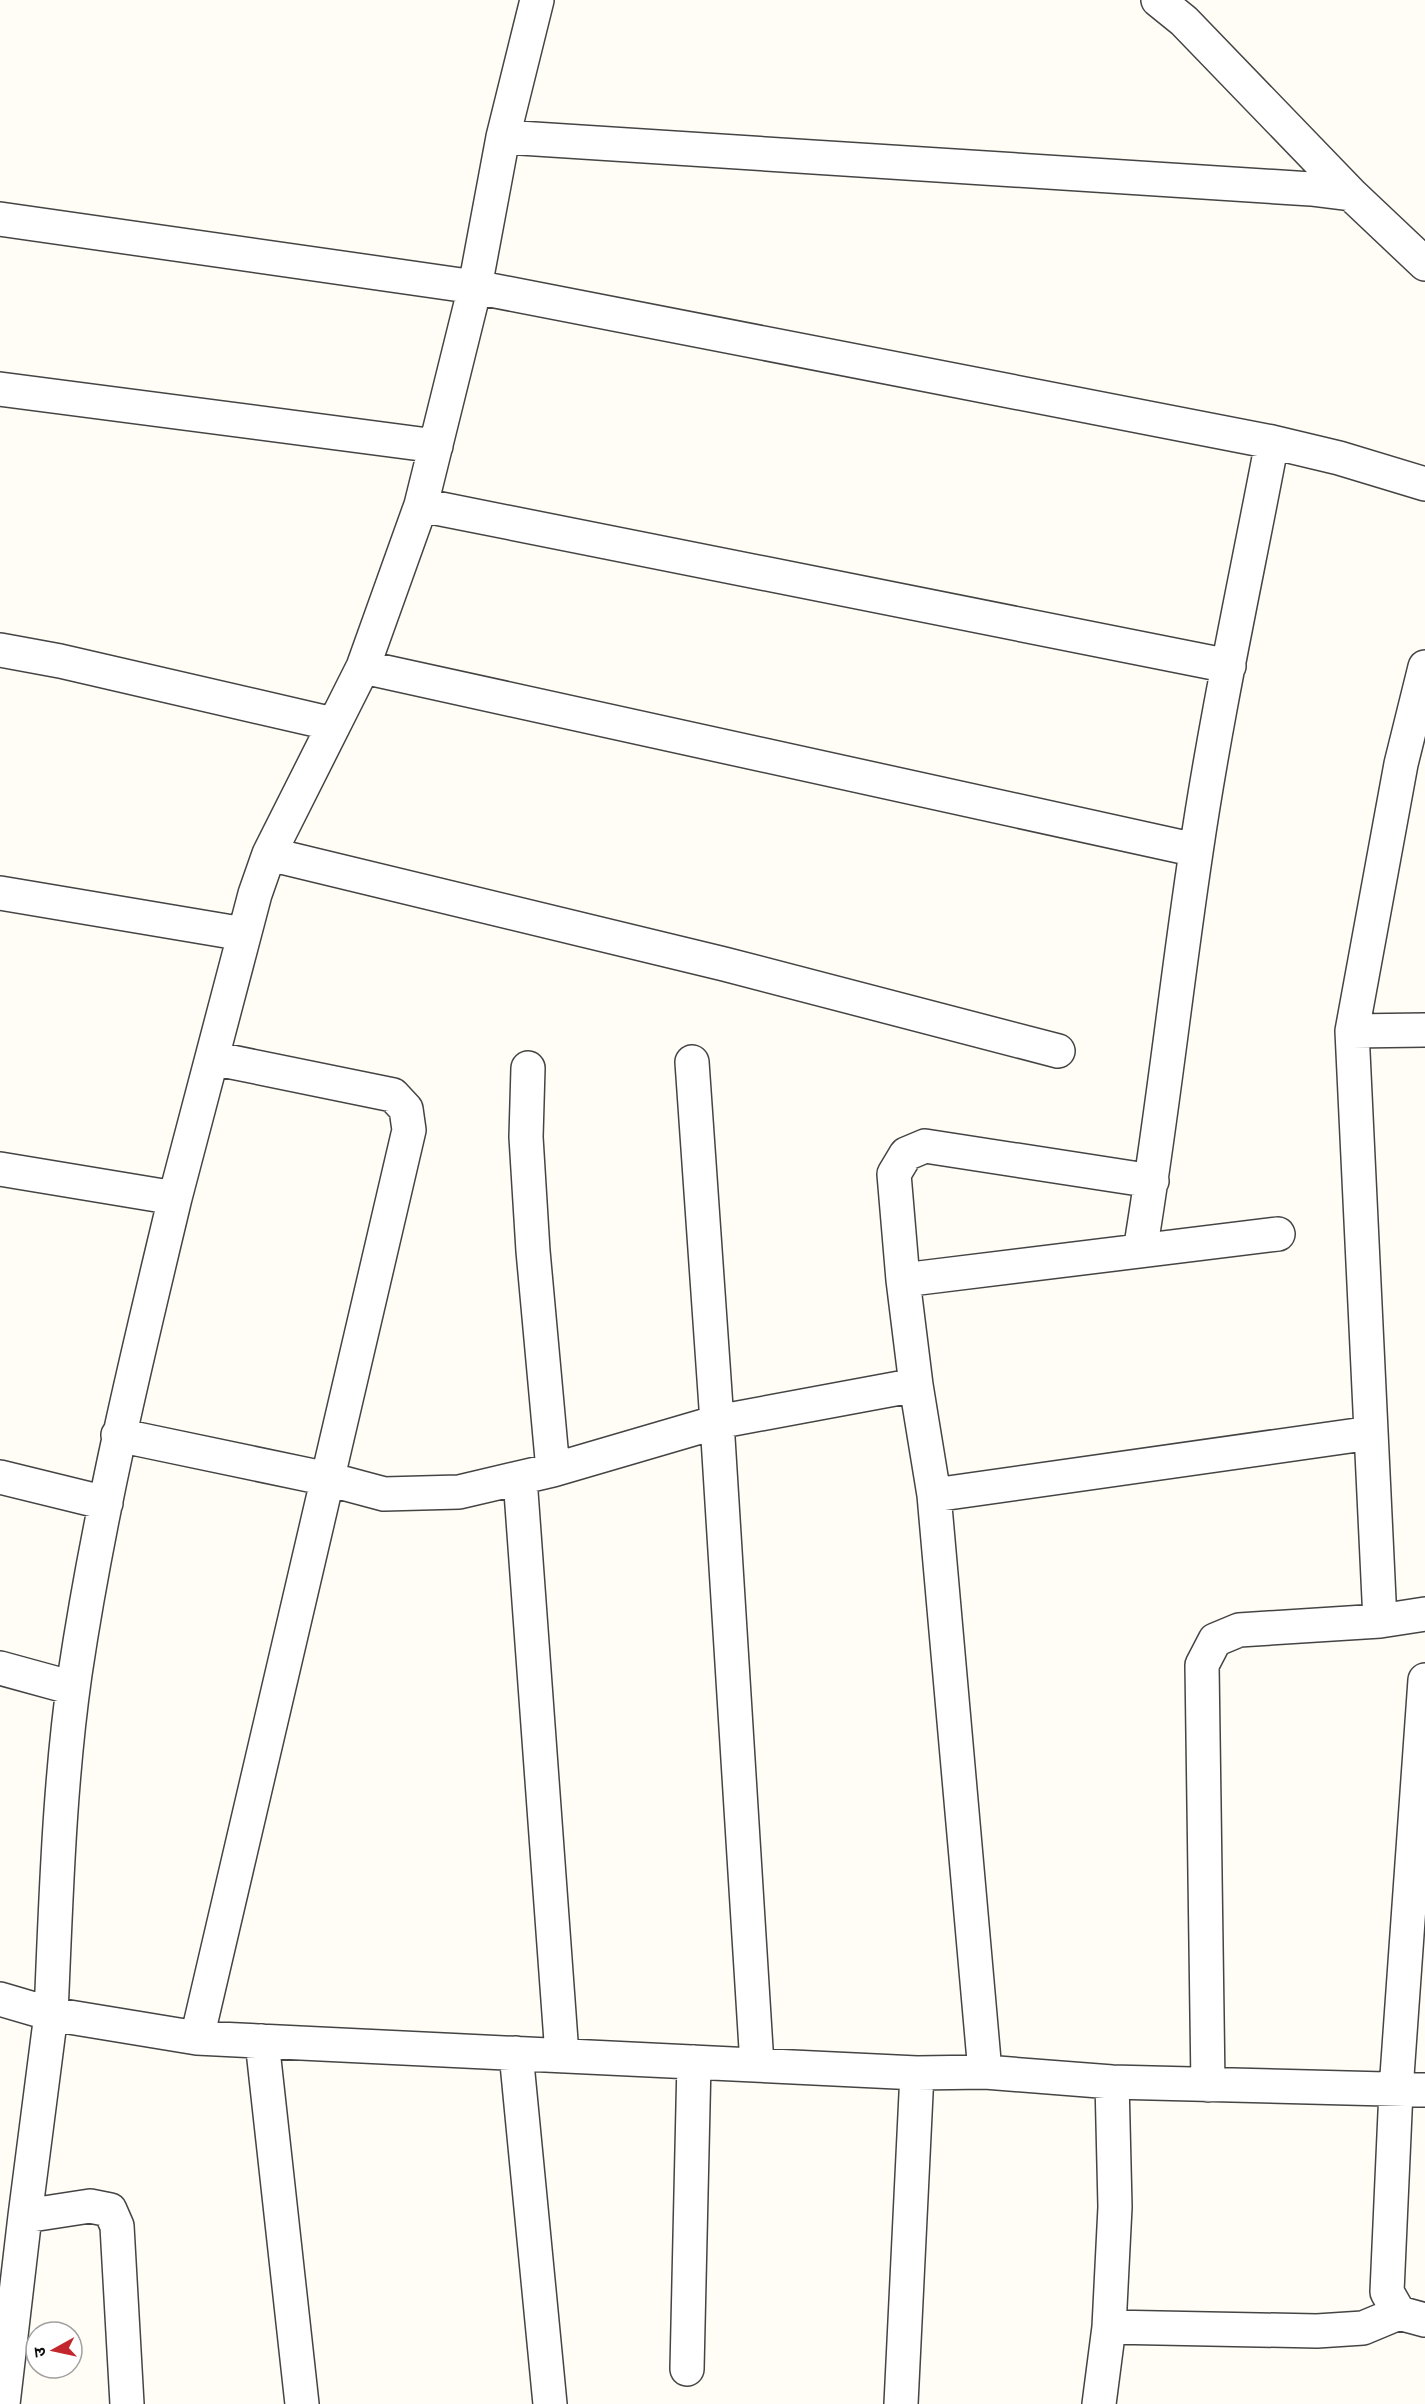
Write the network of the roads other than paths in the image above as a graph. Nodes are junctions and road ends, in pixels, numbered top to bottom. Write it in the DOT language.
graph roads {
  1 [pos="537,0"];
  2 [pos="1158,0"];
  3 [pos="503,137"];
  4 [pos="1351,194"];
  5 [pos="0,219"];
  6 [pos="1425,264"];
  7 [pos="475,287"];
  8 [pos="0,389"];
  9 [pos="1272,442"];
  10 [pos="436,446"];
  11 [pos="1425,484"];
  12 [pos="421,505"];
  13 [pos="0,650"];
  14 [pos="1229,666"];
  15 [pos="363,667"];
  16 [pos="1425,667"];
  17 [pos="333,724"];
  18 [pos="1401,764"];
  19 [pos="1425,790"];
  20 [pos="1196,850"];
  21 [pos="269,854"];
  22 [pos="0,893"];
  23 [pos="244,934"];
  24 [pos="1425,1030"];
  25 [pos="1352,1031"];
  26 [pos="1058,1051"];
  27 [pos="212,1058"];
  28 [pos="692,1062"];
  29 [pos="528,1068"];
  30 [pos="0,1169"];
  31 [pos="1152,1181"];
  32 [pos="175,1198"];
  33 [pos="1278,1234"];
  34 [pos="1140,1251"];
  35 [pos="903,1280"];
  36 [pos="916,1385"];
  37 [pos="717,1422"];
  38 [pos="1371,1432"];
  39 [pos="118,1435"];
  40 [pos="554,1470"];
  41 [pos="0,1477"];
  42 [pos="520,1478"];
  43 [pos="328,1479"];
  44 [pos="934,1495"];
  45 [pos="106,1503"];
  46 [pos="1425,1614"];
  47 [pos="1380,1621"];
  48 [pos="0,1668"];
  49 [pos="1425,1680"];
  50 [pos="73,1688"];
  51 [pos="0,1999"];
  52 [pos="51,2014"];
  53 [pos="197,2038"];
  54 [pos="262,2041"];
  55 [pos="516,2053"];
  56 [pos="562,2055"];
  57 [pos="694,2062"];
  58 [pos="757,2065"];
  59 [pos="985,2072"];
  60 [pos="917,2073"];
  61 [pos="1112,2082"];
  62 [pos="1208,2085"];
  63 [pos="1411,2090"];
  64 [pos="25,2216"];
  65 [pos="1412,2316"];
  66 [pos="1108,2327"];
  67 [pos="687,2369"];
  68 [pos="3,2404"];
  69 [pos="127,2404"];
  70 [pos="302,2404"];
  71 [pos="550,2404"];
  72 [pos="901,2404"];
  73 [pos="1099,2404"];
  1 -- 3 [label="street"];
  2 -- 4 [label="street"];
  3 -- 4 [label="street"];
  3 -- 7 [label="street"];
  4 -- 6 [label="street"];
  5 -- 7 [label="street"];
  7 -- 9 [label="street"];
  7 -- 10 [label="street"];
  8 -- 10 [label="street"];
  9 -- 11 [label="street"];
  9 -- 14 [label="street"];
  10 -- 12 [label="street"];
  12 -- 14 [label="street"];
  12 -- 15 [label="street"];
  13 -- 17 [label="street"];
  14 -- 20 [label="street"];
  15 -- 17 [label="street"];
  15 -- 20 [label="street"];
  16 -- 18 [label="street"];
  17 -- 21 [label="street"];
  18 -- 19 [label="street"];
  18 -- 25 [label="street"];
  20 -- 31 [label="street"];
  21 -- 23 [label="street"];
  21 -- 26 [label="street"];
  22 -- 23 [label="street"];
  23 -- 27 [label="street"];
  24 -- 25 [label="street"];
  25 -- 38 [label="street"];
  27 -- 32 [label="street"];
  27 -- 43 [label="street"];
  28 -- 37 [label="street"];
  29 -- 40 [label="street"];
  30 -- 32 [label="street"];
  31 -- 34 [label="street"];
  31 -- 35 [label="street"];
  32 -- 39 [label="street"];
  33 -- 34 [label="street"];
  34 -- 35 [label="street"];
  35 -- 36 [label="street"];
  36 -- 37 [label="street"];
  36 -- 44 [label="street"];
  37 -- 40 [label="street"];
  37 -- 58 [label="street"];
  38 -- 44 [label="street"];
  38 -- 47 [label="street"];
  39 -- 43 [label="street"];
  39 -- 45 [label="street"];
  40 -- 42 [label="street"];
  41 -- 45 [label="street"];
  42 -- 43 [label="street"];
  42 -- 56 [label="street"];
  43 -- 53 [label="street"];
  44 -- 59 [label="street"];
  45 -- 50 [label="street"];
  46 -- 47 [label="street"];
  47 -- 62 [label="street"];
  48 -- 50 [label="street"];
  49 -- 63 [label="street"];
  50 -- 52 [label="street"];
  51 -- 52 [label="street"];
  52 -- 53 [label="street"];
  52 -- 64 [label="street"];
  53 -- 54 [label="street"];
  54 -- 55 [label="street"];
  54 -- 70 [label="street"];
  55 -- 56 [label="street"];
  55 -- 71 [label="street"];
  56 -- 57 [label="street"];
  57 -- 58 [label="street"];
  57 -- 67 [label="street"];
  58 -- 60 [label="street"];
  59 -- 60 [label="street"];
  59 -- 61 [label="street"];
  60 -- 72 [label="street"];
  61 -- 62 [label="street"];
  61 -- 66 [label="street"];
  62 -- 63 [label="street"];
  63 -- 65 [label="street"];
  64 -- 68 [label="street"];
  64 -- 69 [label="street"];
  65 -- 66 [label="street"];
  66 -- 73 [label="street"];
}
